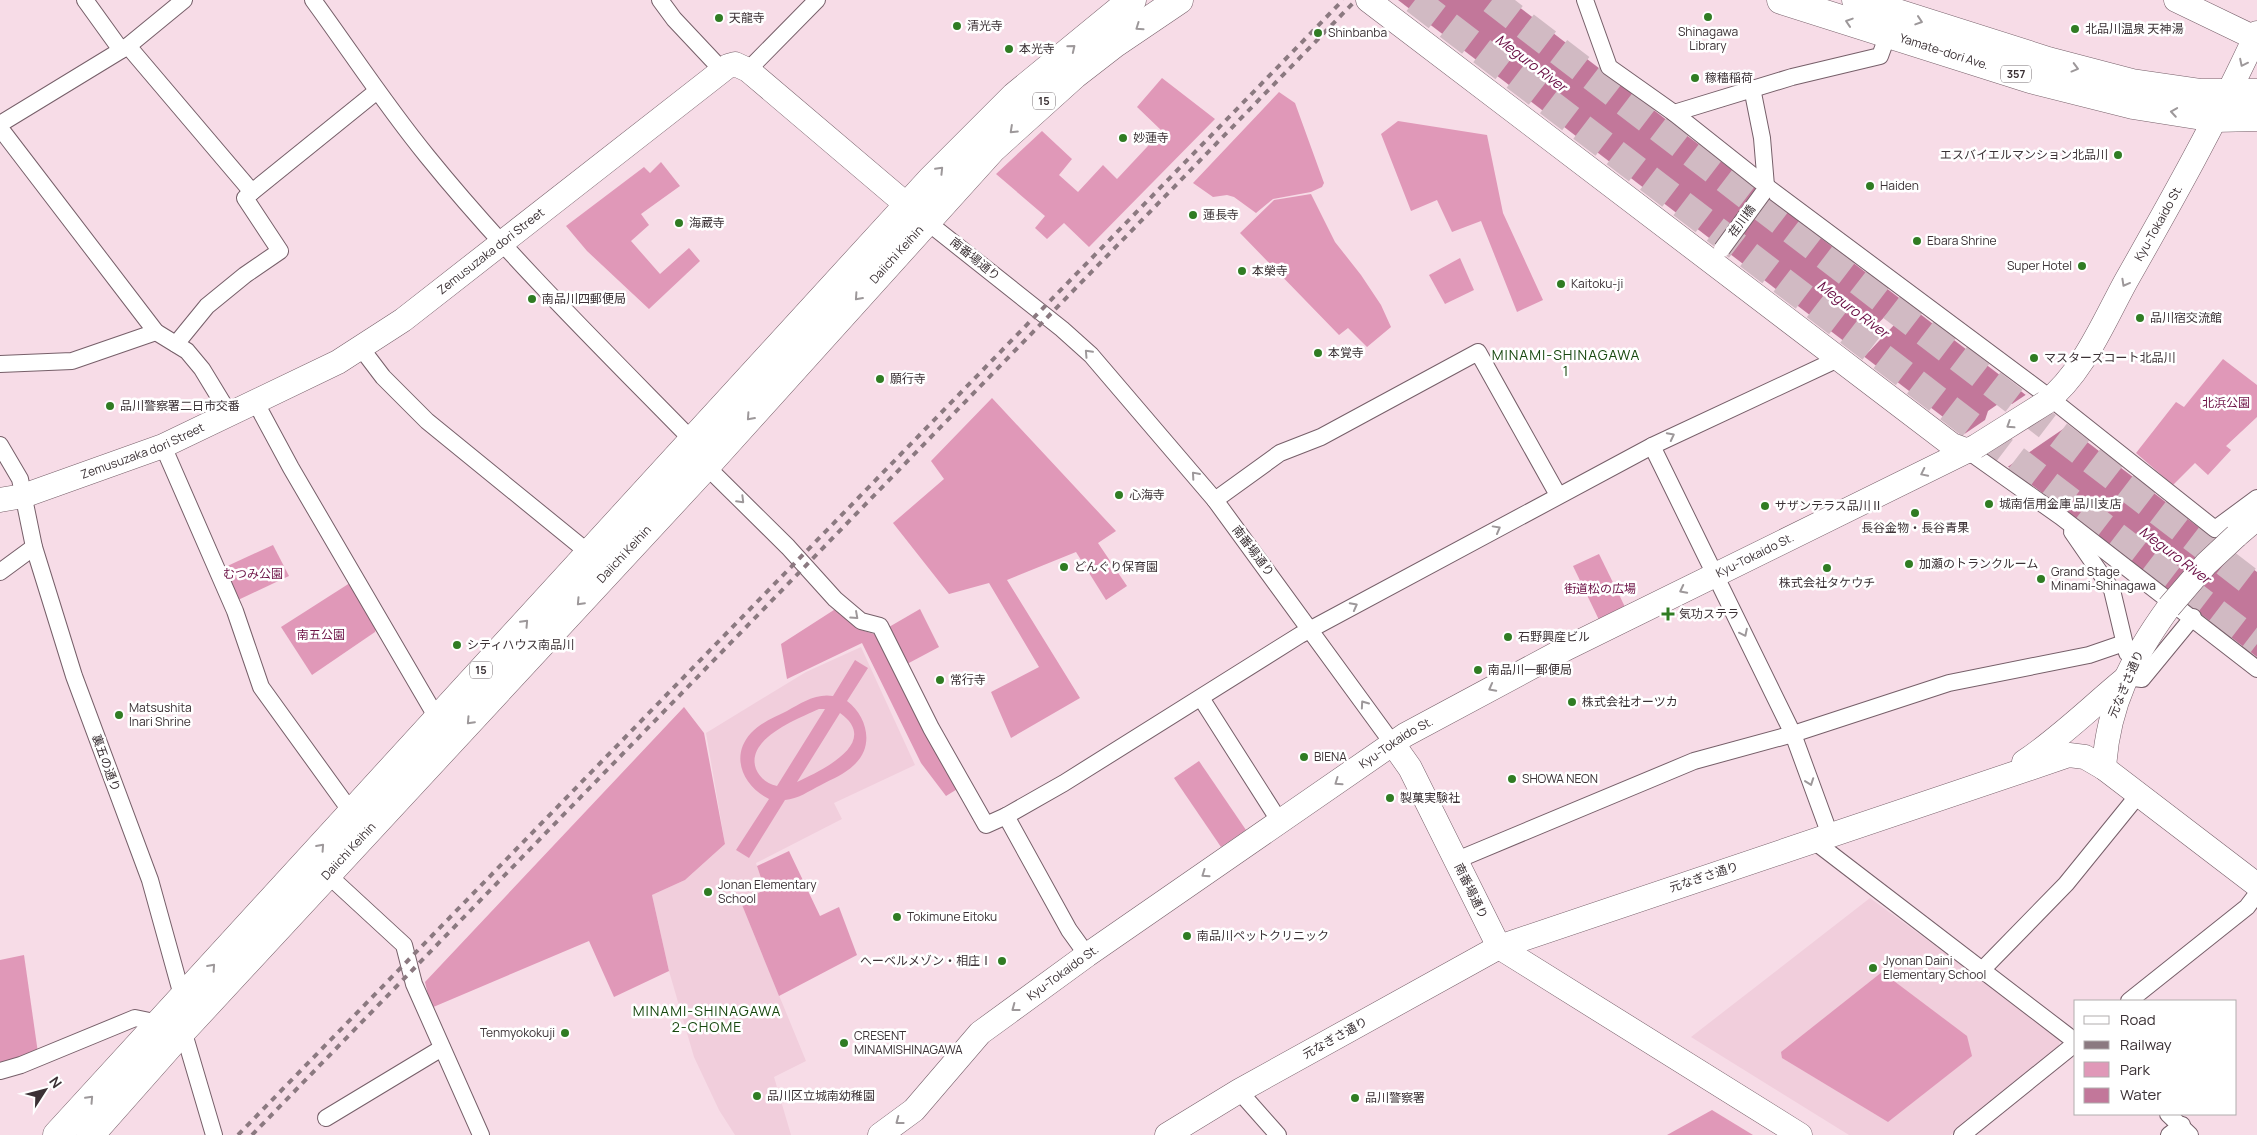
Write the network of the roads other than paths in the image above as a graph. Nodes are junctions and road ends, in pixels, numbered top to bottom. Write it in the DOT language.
graph roads {
  1 [pos="85,0"];
  2 [pos="184,0"];
  3 [pos="314,0"];
  4 [pos="660,0"];
  5 [pos="817,0"];
  6 [pos="1132,0"];
  7 [pos="1179,0"];
  8 [pos="1368,0"];
  9 [pos="1585,0"];
  10 [pos="1781,0"];
  11 [pos="2176,0"];
  12 [pos="1872,2"];
  13 [pos="1888,34"];
  14 [pos="2256,36"];
  15 [pos="124,48"];
  16 [pos="721,69"];
  17 [pos="748,70"];
  18 [pos="1752,88"];
  19 [pos="377,91"];
  20 [pos="2257,92"];
  21 [pos="2228,93"];
  22 [pos="1674,113"];
  23 [pos="2257,117"];
  24 [pos="2215,118"];
  25 [pos="0,126"];
  26 [pos="1765,189"];
  27 [pos="252,192"];
  28 [pos="916,214"];
  29 [pos="501,242"];
  30 [pos="1716,255"];
  31 [pos="156,332"];
  32 [pos="176,344"];
  33 [pos="361,348"];
  34 [pos="1838,359"];
  35 [pos="0,364"];
  36 [pos="2047,401"];
  37 [pos="256,402"];
  38 [pos="230,415"];
  39 [pos="692,440"];
  40 [pos="0,445"];
  41 [pos="163,446"];
  42 [pos="1652,446"];
  43 [pos="1971,449"];
  44 [pos="706,466"];
  45 [pos="1558,495"];
  46 [pos="11,498"];
  47 [pos="2257,498"];
  48 [pos="1215,500"];
  49 [pos="2061,516"];
  50 [pos="2257,518"];
  51 [pos="34,547"];
  52 [pos="589,553"];
  53 [pos="0,572"];
  54 [pos="1715,574"];
  55 [pos="2193,617"];
  56 [pos="1311,629"];
  57 [pos="2124,643"];
  58 [pos="2257,669"];
  59 [pos="2128,672"];
  60 [pos="1201,698"];
  61 [pos="437,718"];
  62 [pos="1793,734"];
  63 [pos="1393,744"];
  64 [pos="2069,755"];
  65 [pos="2104,768"];
  66 [pos="1999,779"];
  67 [pos="2139,794"];
  68 [pos="352,814"];
  69 [pos="1006,816"];
  70 [pos="1280,822"];
  71 [pos="1822,838"];
  72 [pos="1457,860"];
  73 [pos="328,875"];
  74 [pos="2257,885"];
  75 [pos="2257,894"];
  76 [pos="1498,947"];
  77 [pos="1087,955"];
  78 [pos="1982,970"];
  79 [pos="183,999"];
  80 [pos="2130,1000"];
  81 [pos="172,1027"];
  82 [pos="2074,1041"];
  83 [pos="2074,1045"];
  84 [pos="442,1048"];
  85 [pos="0,1071"];
  86 [pos="1239,1091"];
  87 [pos="2169,1115"];
  88 [pos="326,1118"];
  89 [pos="2180,1132"];
  90 [pos="57,1135"];
  91 [pos="90,1135"];
  92 [pos="214,1135"];
  93 [pos="481,1135"];
  94 [pos="880,1135"];
  95 [pos="1167,1135"];
  96 [pos="1278,1135"];
  97 [pos="1800,1135"];
  98 [pos="1962,1135"];
  1 -- 15 [label="street"];
  2 -- 15 [label="street"];
  3 -- 19 [label="street"];
  4 -- 16 [label="street"];
  5 -- 17 [label="street"];
  28 -- 6 [label="highway, Daiichi Keihin / 15, one-way"];
  7 -- 28 [label="highway, Daiichi Keihin / 15, one-way"];
  8 -- 30 [label="street"];
  9 -- 22 [label="street"];
  13 -- 10 [label="highway, Yamate-dori Ave. / 357, one-way"];
  11 -- 14 [label="street"];
  12 -- 21 [label="highway, Yamate-dori Ave. / 357, one-way"];
  13 -- 18 [label="street"];
  24 -- 13 [label="highway, Yamate-dori Ave. / 357, one-way"];
  14 -- 21 [label="street, Kyu-Tokaido St., one-way"];
  15 -- 25 [label="street"];
  15 -- 27 [label="street"];
  16 -- 17 [label="street"];
  16 -- 29 [label="street, Zemusuzaka dori Street"];
  17 -- 28 [label="street"];
  18 -- 22 [label="street"];
  18 -- 26 [label="street"];
  19 -- 27 [label="street"];
  19 -- 29 [label="street"];
  20 -- 21 [label="highway, Yamate-dori Ave. / 357"];
  21 -- 24 [label="street, Kyu-Tokaido St."];
  22 -- 26 [label="street"];
  23 -- 24 [label="highway, Yamate-dori Ave. / 357"];
  24 -- 36 [label="street, Kyu-Tokaido St., one-way"];
  25 -- 31 [label="street"];
  26 -- 30 [label="street, 荏川橋, bridge"];
  26 -- 36 [label="street"];
  27 -- 32 [label="street"];
  28 -- 39 [label="highway, Daiichi Keihin / 15"];
  28 -- 44 [label="highway, Daiichi Keihin / 15, one-way"];
  48 -- 28 [label="street, 南番場通り, one-way"];
  29 -- 33 [label="street, Zemusuzaka dori Street"];
  29 -- 39 [label="street"];
  30 -- 34 [label="street"];
  31 -- 32 [label="street"];
  31 -- 35 [label="street"];
  32 -- 38 [label="street"];
  33 -- 37 [label="street, Zemusuzaka dori Street"];
  33 -- 52 [label="street"];
  42 -- 34 [label="street, one-way"];
  34 -- 43 [label="street"];
  36 -- 43 [label="street, Kyu-Tokaido St., one-way, bridge"];
  36 -- 47 [label="street"];
  37 -- 38 [label="street, Zemusuzaka dori Street"];
  37 -- 61 [label="street"];
  38 -- 41 [label="street, Zemusuzaka dori Street"];
  39 -- 52 [label="highway, Daiichi Keihin / 15"];
  40 -- 46 [label="street, 裏五の通り"];
  41 -- 46 [label="street, Zemusuzaka dori Street"];
  41 -- 68 [label="street"];
  42 -- 45 [label="street"];
  42 -- 54 [label="street"];
  43 -- 49 [label="street"];
  43 -- 54 [label="street, Kyu-Tokaido St., one-way"];
  44 -- 69 [label="street, one-way"];
  44 -- 73 [label="highway, Daiichi Keihin / 15, one-way"];
  45 -- 48 [label="street"];
  56 -- 45 [label="street, one-way"];
  46 -- 51 [label="street, 裏五の通り"];
  48 -- 56 [label="street, 南番場通り"];
  49 -- 55 [label="street"];
  49 -- 57 [label="street"];
  50 -- 59 [label="street, 元なぎさ通り, bridge"];
  51 -- 53 [label="street"];
  51 -- 79 [label="street, 裏五の通り"];
  61 -- 52 [label="highway, Daiichi Keihin / 15, one-way"];
  54 -- 62 [label="street, one-way"];
  54 -- 63 [label="street, Kyu-Tokaido St., one-way"];
  55 -- 58 [label="street"];
  55 -- 59 [label="street"];
  56 -- 60 [label="street"];
  63 -- 56 [label="street, 南番場通り, one-way"];
  57 -- 59 [label="street"];
  57 -- 62 [label="street"];
  59 -- 64 [label="street"];
  59 -- 65 [label="street, 元なぎさ通り"];
  59 -- 66 [label="street"];
  60 -- 69 [label="street"];
  60 -- 70 [label="street"];
  61 -- 68 [label="highway, Daiichi Keihin / 15"];
  62 -- 71 [label="street, one-way"];
  62 -- 72 [label="street"];
  63 -- 70 [label="street, Kyu-Tokaido St., one-way"];
  63 -- 72 [label="street, 南番場通り"];
  64 -- 65 [label="street"];
  64 -- 66 [label="street, 元なぎさ通り"];
  65 -- 67 [label="street"];
  66 -- 71 [label="street, 元なぎさ通り"];
  67 -- 74 [label="street"];
  67 -- 78 [label="street"];
  79 -- 68 [label="highway, Daiichi Keihin / 15, one-way"];
  69 -- 77 [label="street"];
  70 -- 77 [label="street, Kyu-Tokaido St., one-way"];
  71 -- 76 [label="street, 元なぎさ通り"];
  71 -- 78 [label="street"];
  72 -- 76 [label="street, 南番場通り"];
  73 -- 81 [label="highway, Daiichi Keihin / 15"];
  73 -- 84 [label="street"];
  75 -- 80 [label="street"];
  76 -- 86 [label="street, 元なぎさ通り"];
  76 -- 97 [label="street"];
  77 -- 94 [label="street, Kyu-Tokaido St., one-way"];
  78 -- 82 [label="street"];
  79 -- 81 [label="highway, Daiichi Keihin / 15"];
  81 -- 85 [label="street"];
  90 -- 81 [label="highway, Daiichi Keihin / 15, one-way"];
  81 -- 91 [label="highway, Daiichi Keihin / 15"];
  81 -- 92 [label="street"];
  83 -- 98 [label="street"];
  84 -- 88 [label="street"];
  84 -- 93 [label="street"];
  86 -- 95 [label="street, 元なぎさ通り"];
  86 -- 96 [label="street"];
  87 -- 89 [label="street"];
}
